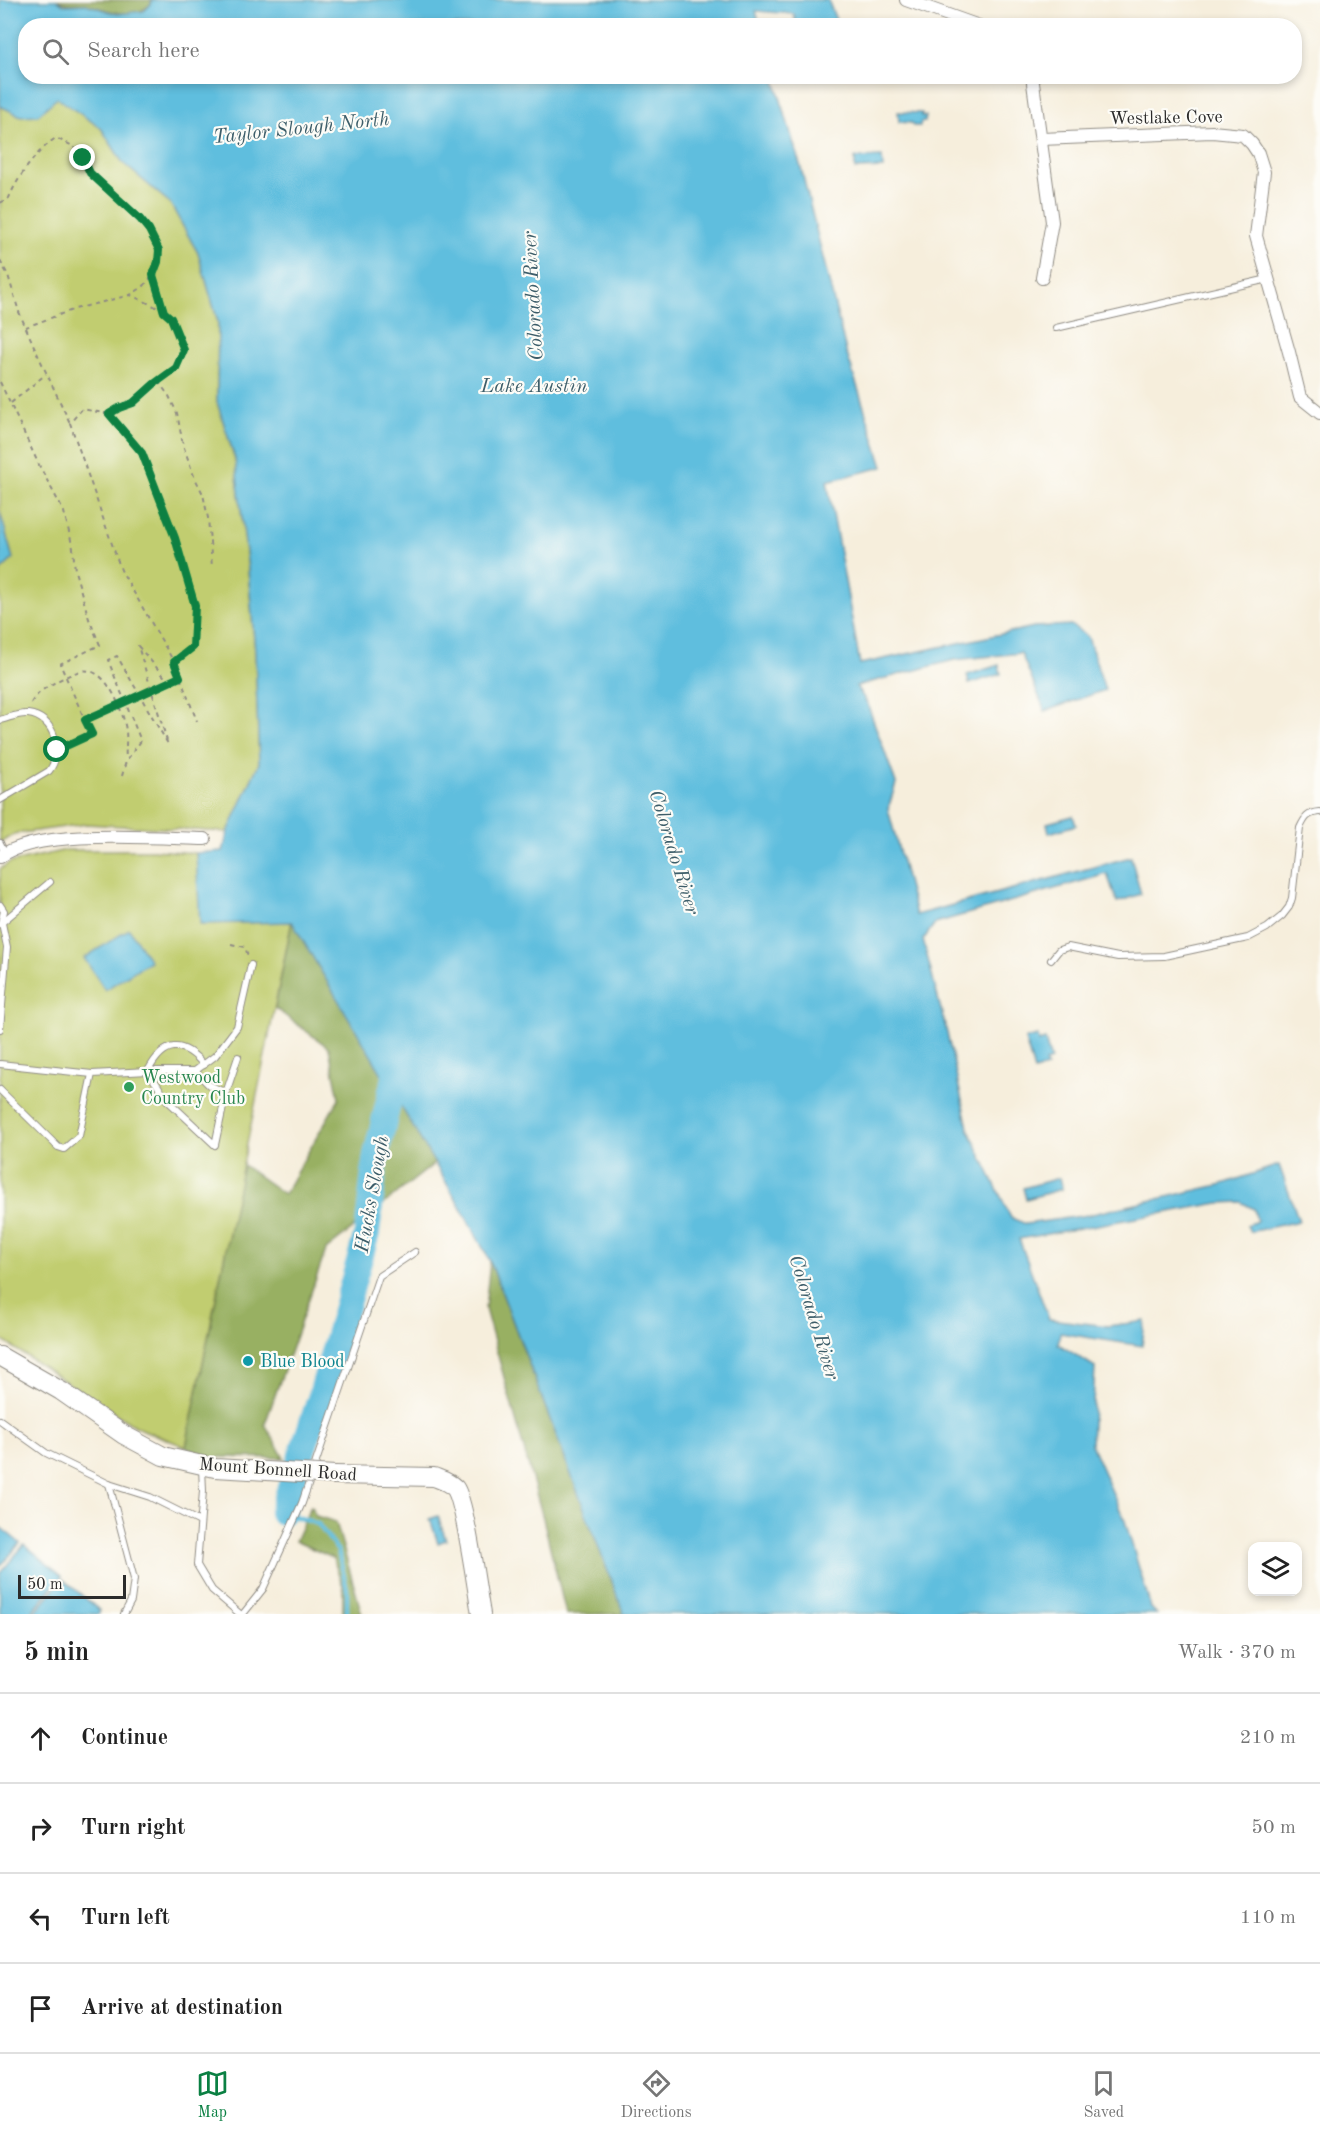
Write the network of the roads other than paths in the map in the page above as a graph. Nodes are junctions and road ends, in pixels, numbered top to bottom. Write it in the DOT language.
graph roads {
  1 [pos="906,0"];
  2 [pos="957,18"];
  3 [pos="1033,84"];
  4 [pos="1041,139"];
  5 [pos="1042,278"];
  6 [pos="1269,279"];
  7 [pos="1056,328"];
  8 [pos="1320,413"];
  9 [pos="0,720"];
  10 [pos="0,800"];
  11 [pos="1320,812"];
  12 [pos="206,839"];
  13 [pos="2,851"];
  14 [pos="50,882"];
  15 [pos="0,904"];
  16 [pos="1,923"];
  17 [pos="1051,960"];
  18 [pos="251,965"];
  19 [pos="0,1029"];
  20 [pos="238,1057"];
  21 [pos="0,1064"];
  22 [pos="204,1065"];
  23 [pos="148,1071"];
  24 [pos="195,1071"];
  25 [pos="92,1074"];
  26 [pos="0,1089"];
  27 [pos="226,1093"];
  28 [pos="415,1252"];
  29 [pos="0,1356"];
  30 [pos="0,1420"];
  31 [pos="202,1466"];
  32 [pos="109,1484"];
  33 [pos="200,1522"];
  34 [pos="124,1614"];
  35 [pos="242,1614"];
  36 [pos="481,1614"];
  1 -- 2 [label="street"];
  3 -- 4 [label="street"];
  4 -- 5 [label="street"];
  4 -- 6 [label="street, Westlake Cove"];
  6 -- 7 [label="lane"];
  6 -- 8 [label="street, Westlake Cove"];
  9 -- 10 [label="lane"];
  11 -- 17 [label="lane"];
  12 -- 13 [label="street"];
  14 -- 16 [label="lane"];
  15 -- 16 [label="lane"];
  16 -- 19 [label="lane"];
  18 -- 22 [label="lane"];
  20 -- 27 [label="lane"];
  21 -- 25 [label="lane"];
  22 -- 23 [label="lane"];
  22 -- 24 [label="lane"];
  23 -- 24 [label="lane"];
  23 -- 25 [label="lane"];
  23 -- 27 [label="lane"];
  24 -- 27 [label="lane"];
  25 -- 26 [label="lane"];
  28 -- 35 [label="lane"];
  29 -- 31 [label="street, Mount Bonnell Road"];
  30 -- 32 [label="lane"];
  31 -- 33 [label="lane"];
  31 -- 36 [label="street, Mount Bonnell Road, bridge"];
  32 -- 33 [label="lane"];
  32 -- 34 [label="lane"];
  33 -- 35 [label="lane"];
}
